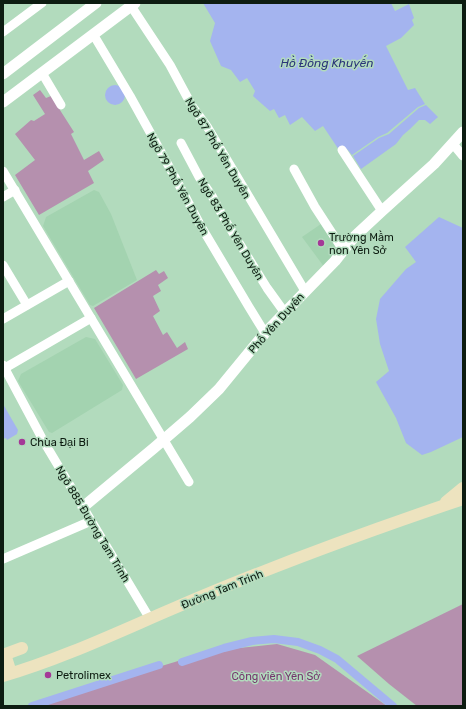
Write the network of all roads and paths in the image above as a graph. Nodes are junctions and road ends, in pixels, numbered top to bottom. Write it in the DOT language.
graph roads {
  1 [pos="41,3"];
  2 [pos="96,3"];
  3 [pos="133,4"];
  4 [pos="3,32"];
  5 [pos="93,34"];
  6 [pos="42,73"];
  7 [pos="3,74"];
  8 [pos="3,102"];
  9 [pos="61,105"];
  10 [pos="463,132"];
  11 [pos="181,143"];
  12 [pos="453,144"];
  13 [pos="342,150"];
  14 [pos="463,156"];
  15 [pos="3,170"];
  16 [pos="294,170"];
  17 [pos="15,190"];
  18 [pos="3,197"];
  19 [pos="382,210"];
  20 [pos="343,250"];
  21 [pos="3,265"];
  22 [pos="69,281"];
  23 [pos="305,291"];
  24 [pos="27,305"];
  25 [pos="284,313"];
  26 [pos="91,318"];
  27 [pos="3,319"];
  28 [pos="265,333"];
  29 [pos="4,366"];
  30 [pos="164,439"];
  31 [pos="189,482"];
  32 [pos="463,488"];
  33 [pos="463,499"];
  34 [pos="442,506"];
  35 [pos="83,507"];
  36 [pos="91,521"];
  37 [pos="3,559"];
  38 [pos="150,619"];
  39 [pos="22,648"];
  40 [pos="4,655"];
  41 [pos="7,675"];
  1 -- 4 [label="street"];
  2 -- 7 [label="street"];
  3 -- 5 [label="street"];
  3 -- 23 [label="street, Ngõ 87 Phố Yên Duyên"];
  5 -- 6 [label="street"];
  5 -- 28 [label="street, Ngõ 79 Phố Yên Duyên"];
  6 -- 8 [label="street"];
  6 -- 9 [label="street"];
  10 -- 12 [label="street, Phố Yên Duyên"];
  11 -- 25 [label="street, Ngõ 83 Phố Yên Duyên"];
  12 -- 14 [label="street"];
  12 -- 19 [label="street, Phố Yên Duyên"];
  13 -- 19 [label="street"];
  15 -- 17 [label="street"];
  16 -- 20 [label="street"];
  17 -- 18 [label="street"];
  17 -- 22 [label="street"];
  19 -- 20 [label="street, Phố Yên Duyên"];
  20 -- 23 [label="street, Phố Yên Duyên"];
  21 -- 24 [label="street"];
  22 -- 24 [label="street"];
  22 -- 26 [label="street"];
  23 -- 25 [label="street, Phố Yên Duyên"];
  24 -- 27 [label="street"];
  25 -- 28 [label="street, Phố Yên Duyên"];
  26 -- 29 [label="street"];
  26 -- 30 [label="street"];
  28 -- 30 [label="street, Phố Yên Duyên"];
  29 -- 35 [label="street, Ngõ 885 Đường Tam Trinh"];
  30 -- 31 [label="street"];
  30 -- 35 [label="street, Phố Yên Duyên"];
  32 -- 34 [label="main road, Đường Tam Trinh"];
  33 -- 34 [label="main road, Đường Tam Trinh"];
  34 -- 38 [label="main road, Đường Tam Trinh"];
  35 -- 36 [label="street, Ngõ 885 Đường Tam Trinh"];
  36 -- 37 [label="street"];
  36 -- 38 [label="street, Ngõ 885 Đường Tam Trinh"];
  38 -- 41 [label="main road, Đường Tam Trinh"];
  39 -- 40 [label="main road"];
  40 -- 41 [label="main road"];
}
